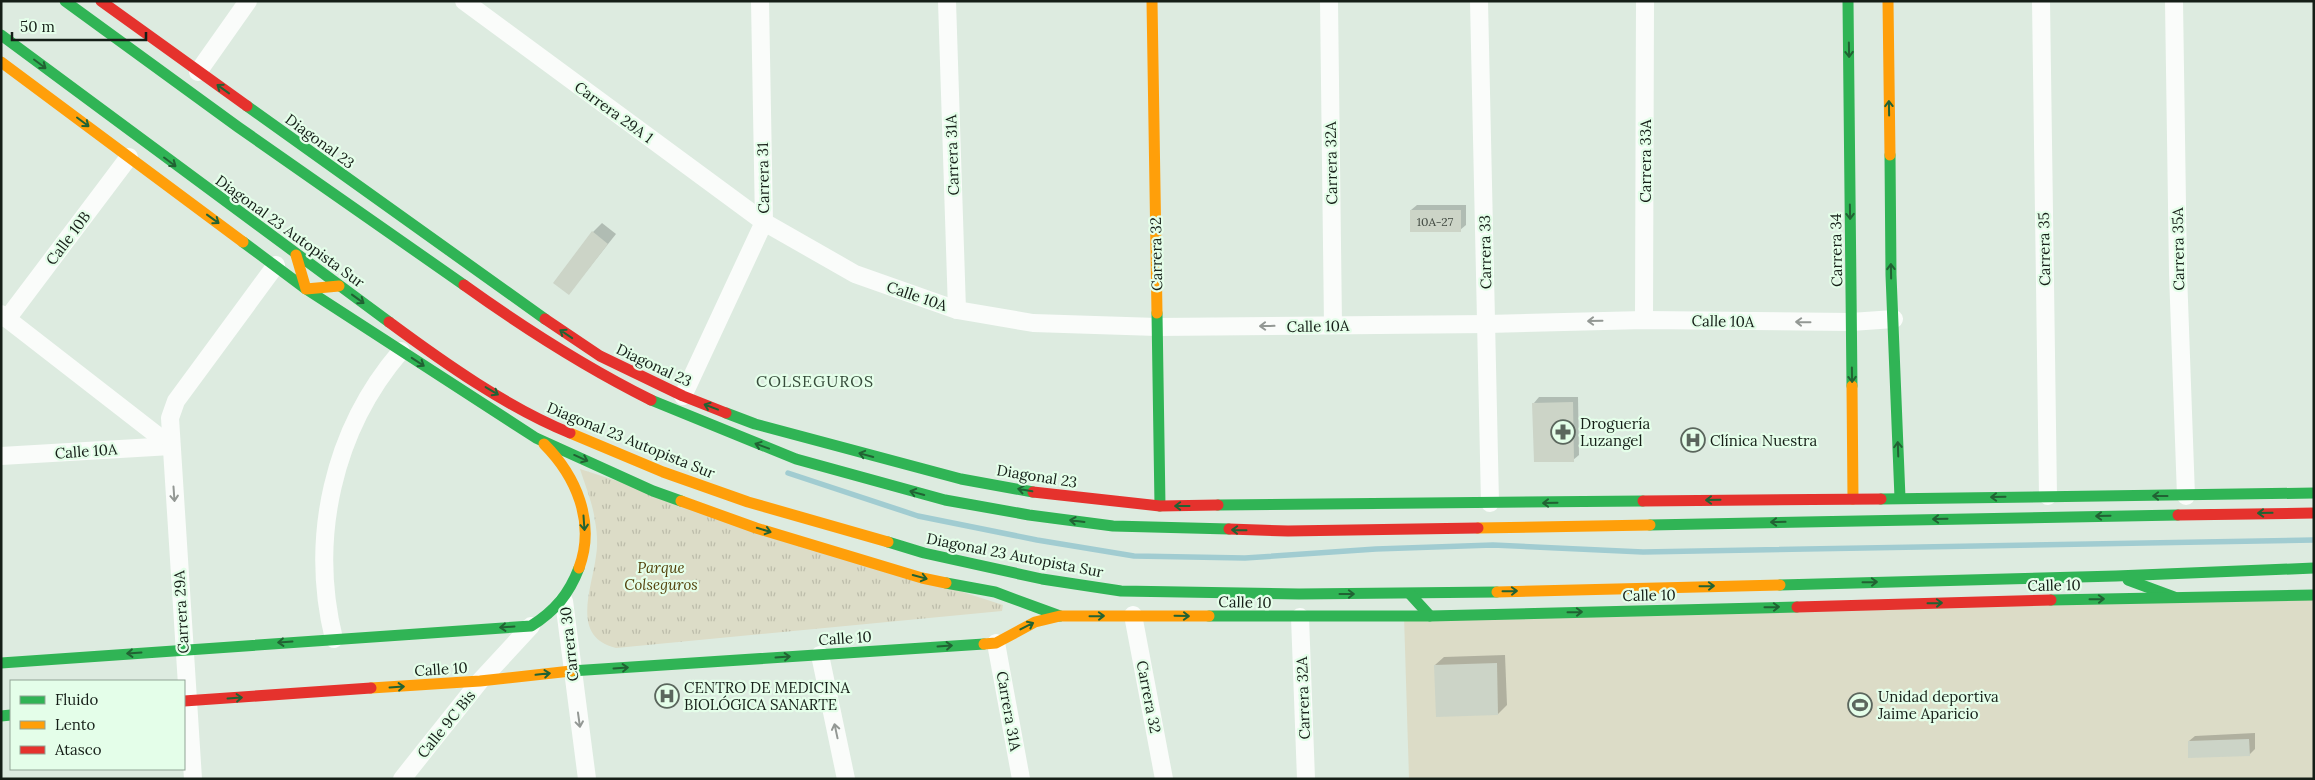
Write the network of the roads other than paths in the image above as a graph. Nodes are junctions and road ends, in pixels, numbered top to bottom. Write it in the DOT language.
graph roads {
  1 [pos="65,1"];
  2 [pos="100,1"];
  3 [pos="248,1"];
  4 [pos="464,1"];
  5 [pos="760,1"];
  6 [pos="947,1"];
  7 [pos="1152,1"];
  8 [pos="1329,1"];
  9 [pos="1479,1"];
  10 [pos="1645,1"];
  11 [pos="1848,1"];
  12 [pos="1888,1"];
  13 [pos="2041,1"];
  14 [pos="2174,1"];
  15 [pos="1,35"];
  16 [pos="1,62"];
  17 [pos="198,72"];
  18 [pos="129,157"];
  19 [pos="764,222"];
  20 [pos="296,256"];
  21 [pos="276,265"];
  22 [pos="338,286"];
  23 [pos="306,289"];
  24 [pos="957,310"];
  25 [pos="4,317"];
  26 [pos="1644,320"];
  27 [pos="1894,320"];
  28 [pos="1851,322"];
  29 [pos="1486,324"];
  30 [pos="1333,326"];
  31 [pos="1157,327"];
  32 [pos="401,351"];
  33 [pos="683,396"];
  34 [pos="536,438"];
  35 [pos="171,446"];
  36 [pos="1,456"];
  37 [pos="2314,493"];
  38 [pos="2048,496"];
  39 [pos="2186,496"];
  40 [pos="1900,498"];
  41 [pos="1853,499"];
  42 [pos="748,502"];
  43 [pos="1490,503"];
  44 [pos="1160,506"];
  45 [pos="2314,513"];
  46 [pos="742,523"];
  47 [pos="2314,568"];
  48 [pos="2116,576"];
  49 [pos="1454,593"];
  50 [pos="1299,594"];
  51 [pos="1410,594"];
  52 [pos="2314,595"];
  53 [pos="2174,596"];
  54 [pos="564,600"];
  55 [pos="1133,615"];
  56 [pos="1060,616"];
  57 [pos="1433,616"];
  58 [pos="1300,617"];
  59 [pos="531,626"];
  60 [pos="334,639"];
  61 [pos="996,643"];
  62 [pos="183,650"];
  63 [pos="820,654"];
  64 [pos="1,663"];
  65 [pos="572,671"];
  66 [pos="184,680"];
  67 [pos="480,681"];
  68 [pos="185,701"];
  69 [pos="192,779"];
  70 [pos="402,779"];
  71 [pos="587,779"];
  72 [pos="846,779"];
  73 [pos="1021,779"];
  74 [pos="1164,779"];
  75 [pos="1306,779"];
  45 -- 1 [label="street, one-way"];
  2 -- 17 [label="street, Diagonal 23"];
  3 -- 17 [label="street"];
  4 -- 19 [label="street, Carrera 29A 1"];
  5 -- 19 [label="street, Carrera 31"];
  6 -- 24 [label="street, Carrera 31A"];
  7 -- 31 [label="street, Carrera 32"];
  8 -- 30 [label="street, Carrera 32A"];
  9 -- 29 [label="street, Carrera 33"];
  10 -- 26 [label="street, Carrera 33A"];
  11 -- 28 [label="street, Carrera 34, one-way"];
  27 -- 12 [label="street, one-way"];
  13 -- 38 [label="street, Carrera 35"];
  14 -- 39 [label="street, Carrera 35A"];
  15 -- 20 [label="street, Diagonal 23 Autopista Sur, one-way"];
  16 -- 18 [label="street, one-way"];
  33 -- 17 [label="street, Diagonal 23, one-way"];
  18 -- 21 [label="street, one-way"];
  18 -- 25 [label="street, Calle 10B"];
  19 -- 24 [label="street, Calle 10A"];
  19 -- 33 [label="street, Carrera 31"];
  20 -- 22 [label="street, Diagonal 23 Autopista Sur"];
  20 -- 23 [label="street"];
  21 -- 23 [label="street"];
  21 -- 35 [label="street, Carrera 29A"];
  22 -- 23 [label="street"];
  22 -- 42 [label="street, Diagonal 23 Autopista Sur, one-way"];
  23 -- 32 [label="street"];
  24 -- 31 [label="street, Calle 10A"];
  25 -- 35 [label="street"];
  28 -- 26 [label="street, Calle 10A, one-way"];
  26 -- 29 [label="street, Calle 10A, one-way"];
  27 -- 28 [label="street, Calle 10A"];
  40 -- 27 [label="street, one-way"];
  28 -- 41 [label="street, Carrera 34, one-way"];
  29 -- 30 [label="street, Calle 10A"];
  29 -- 43 [label="street, Carrera 33"];
  30 -- 31 [label="street, Calle 10A, one-way"];
  31 -- 44 [label="street, Carrera 32"];
  32 -- 34 [label="street, one-way"];
  32 -- 60 [label="street"];
  44 -- 33 [label="street, Diagonal 23, one-way"];
  34 -- 46 [label="street, one-way"];
  34 -- 54 [label="street, Carrera 30, one-way"];
  35 -- 36 [label="street, Calle 10A"];
  35 -- 62 [label="street, Carrera 29A, one-way"];
  37 -- 39 [label="street"];
  39 -- 38 [label="street, one-way"];
  38 -- 40 [label="street, one-way"];
  40 -- 41 [label="street"];
  41 -- 43 [label="street, one-way"];
  42 -- 46 [label="street"];
  42 -- 50 [label="street, Diagonal 23 Autopista Sur"];
  43 -- 44 [label="street, Diagonal 23, one-way"];
  46 -- 56 [label="street, one-way"];
  47 -- 48 [label="street, Calle 10"];
  49 -- 48 [label="street, Calle 10, one-way"];
  48 -- 53 [label="street"];
  49 -- 51 [label="street, Calle 10"];
  49 -- 57 [label="street"];
  50 -- 51 [label="street, Calle 10, one-way"];
  51 -- 57 [label="street"];
  52 -- 53 [label="street, Calle 10"];
  57 -- 53 [label="street, Calle 10, one-way"];
  54 -- 59 [label="street"];
  54 -- 65 [label="street, Carrera 30"];
  56 -- 55 [label="street, Calle 10, one-way"];
  55 -- 58 [label="street, Calle 10, one-way"];
  55 -- 74 [label="street, Carrera 32"];
  61 -- 56 [label="street, Calle 10, one-way"];
  57 -- 58 [label="street, Calle 10"];
  58 -- 75 [label="street, Carrera 32A"];
  59 -- 60 [label="street, one-way"];
  59 -- 67 [label="street, Calle 9C Bis"];
  60 -- 62 [label="street, one-way"];
  63 -- 61 [label="street, Calle 10, one-way"];
  61 -- 73 [label="street, Carrera 31A"];
  62 -- 64 [label="street, one-way"];
  62 -- 66 [label="street, Carrera 29A"];
  65 -- 63 [label="street, Calle 10, one-way"];
  72 -- 63 [label="street, one-way"];
  67 -- 65 [label="street, Calle 10, one-way"];
  65 -- 71 [label="street, Carrera 30, one-way"];
  68 -- 67 [label="street, Calle 10, one-way"];
  67 -- 70 [label="street, Calle 9C Bis"];
  68 -- 69 [label="street, Carrera 29A"];
}
